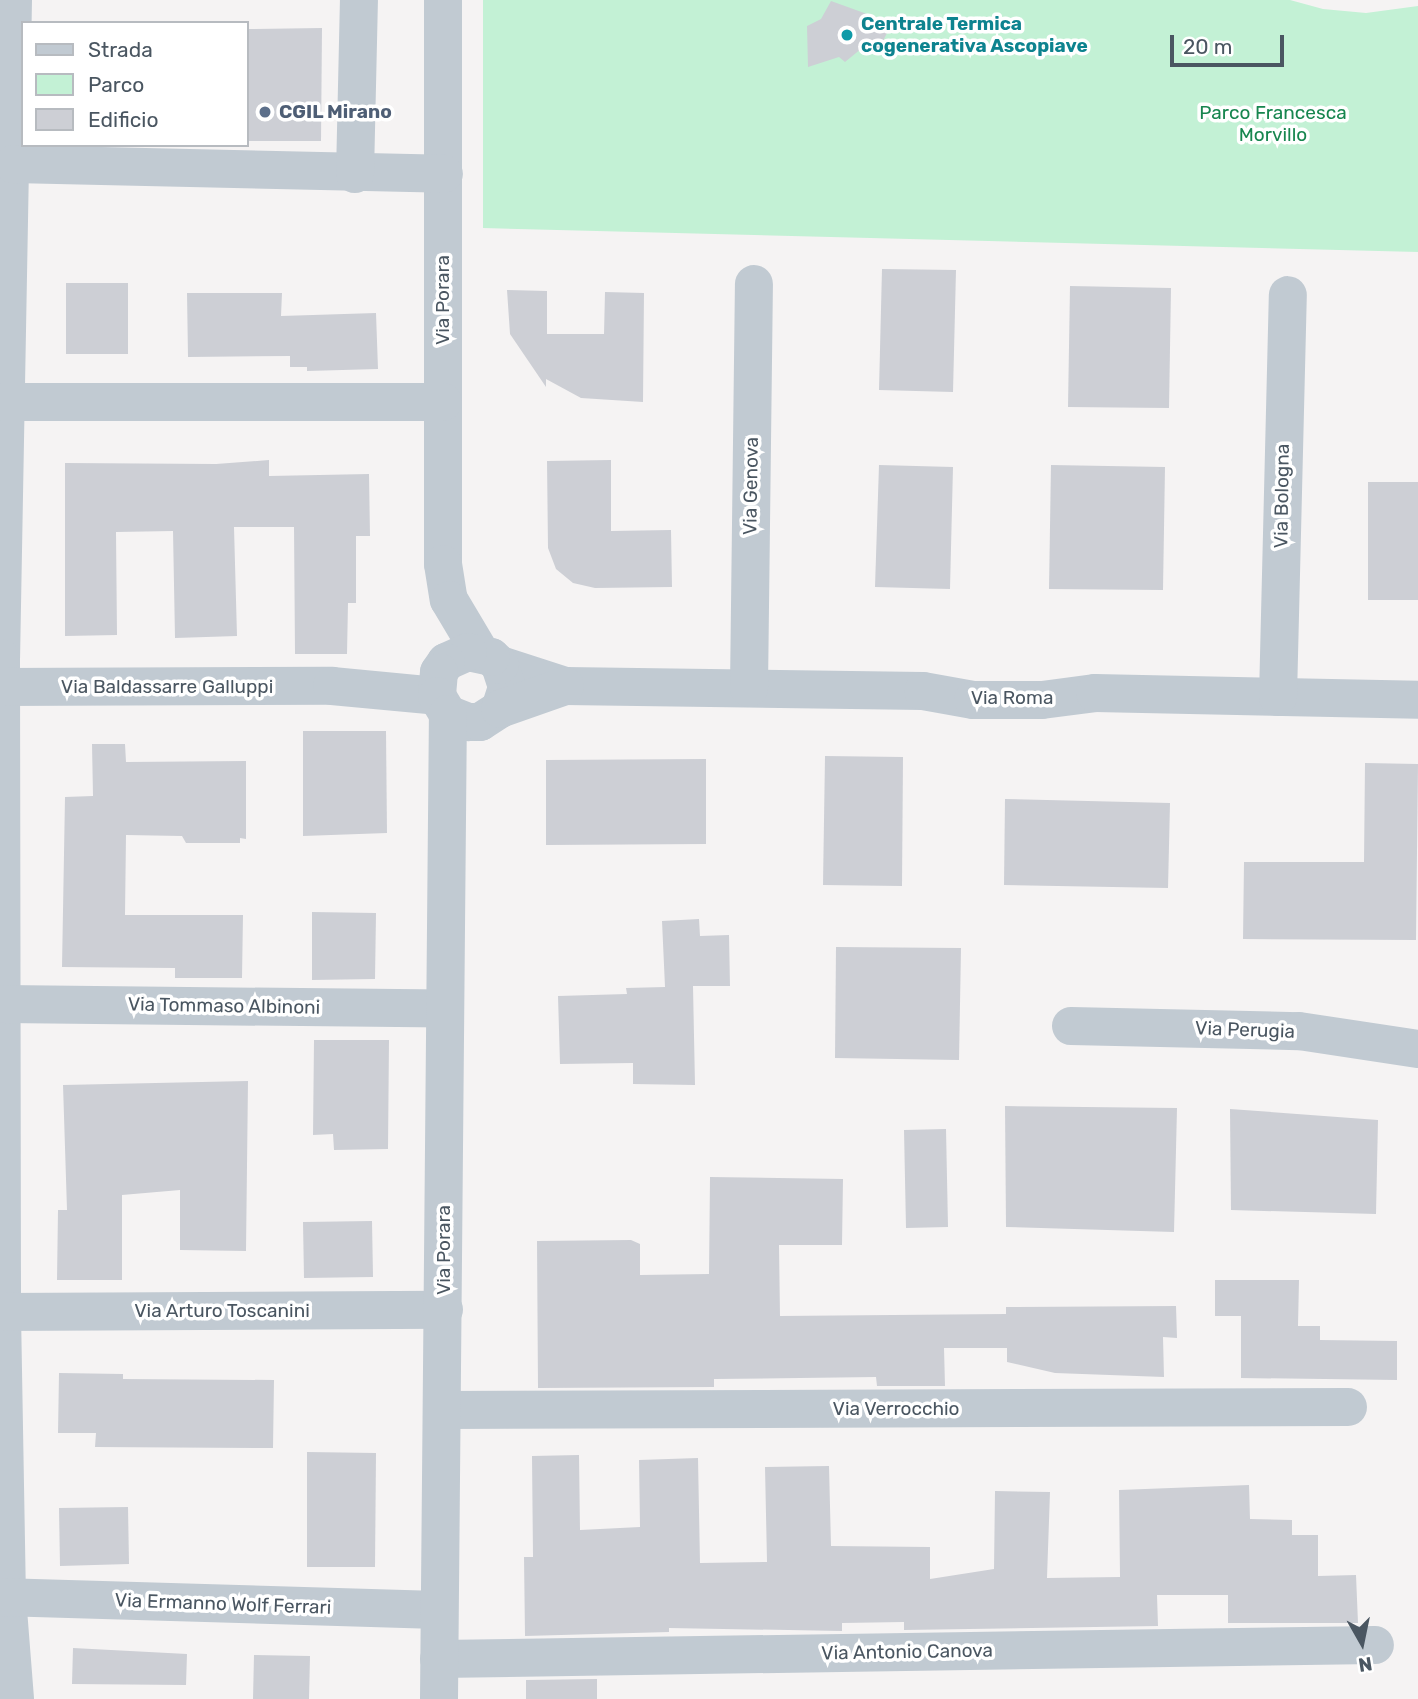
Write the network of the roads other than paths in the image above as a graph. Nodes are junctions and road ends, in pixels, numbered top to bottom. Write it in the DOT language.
graph roads {
  1 [pos="13,0"];
  2 [pos="359,0"];
  3 [pos="443,0"];
  4 [pos="13,164"];
  5 [pos="355,174"];
  6 [pos="444,174"];
  7 [pos="754,284"];
  8 [pos="1289,295"];
  9 [pos="3,402"];
  10 [pos="443,402"];
  11 [pos="1,668"];
  12 [pos="466,687"];
  13 [pos="749,688"];
  14 [pos="1278,697"];
  15 [pos="1418,700"];
  16 [pos="3,994"];
  17 [pos="444,1009"];
  18 [pos="1071,1026"];
  19 [pos="1418,1049"];
  20 [pos="444,1310"];
  21 [pos="1,1312"];
  22 [pos="1348,1407"];
  23 [pos="444,1410"];
  24 [pos="4,1597"];
  25 [pos="438,1610"];
  26 [pos="1375,1645"];
  27 [pos="439,1659"];
  28 [pos="15,1699"];
  29 [pos="439,1699"];
  1 -- 4 [label="street"];
  2 -- 5 [label="street"];
  3 -- 6 [label="street, Via Porara"];
  4 -- 5 [label="street"];
  4 -- 9 [label="street"];
  5 -- 6 [label="street"];
  6 -- 10 [label="street, Via Porara"];
  7 -- 13 [label="street, Via Genova"];
  8 -- 14 [label="street, Via Bologna"];
  9 -- 10 [label="street"];
  9 -- 11 [label="street"];
  10 -- 12 [label="street, Via Porara"];
  11 -- 12 [label="street, Via Baldassarre Galluppi"];
  11 -- 16 [label="street"];
  12 -- 13 [label="street, Via Roma"];
  12 -- 17 [label="street, Via Porara"];
  13 -- 14 [label="street, Via Roma"];
  14 -- 15 [label="street, Via Roma"];
  16 -- 17 [label="street, Via Tommaso Albinoni"];
  16 -- 21 [label="street"];
  17 -- 20 [label="street, Via Porara"];
  18 -- 19 [label="street, Via Perugia"];
  20 -- 21 [label="street, Via Arturo Toscanini"];
  20 -- 23 [label="street, Via Porara"];
  21 -- 24 [label="street"];
  22 -- 23 [label="street, Via Verrocchio"];
  23 -- 25 [label="street, Via Porara"];
  24 -- 25 [label="street, Via Ermanno Wolf Ferrari"];
  24 -- 28 [label="street"];
  25 -- 27 [label="street, Via Porara"];
  26 -- 27 [label="street, Via Antonio Canova"];
  27 -- 29 [label="street, Via Porara"];
}
